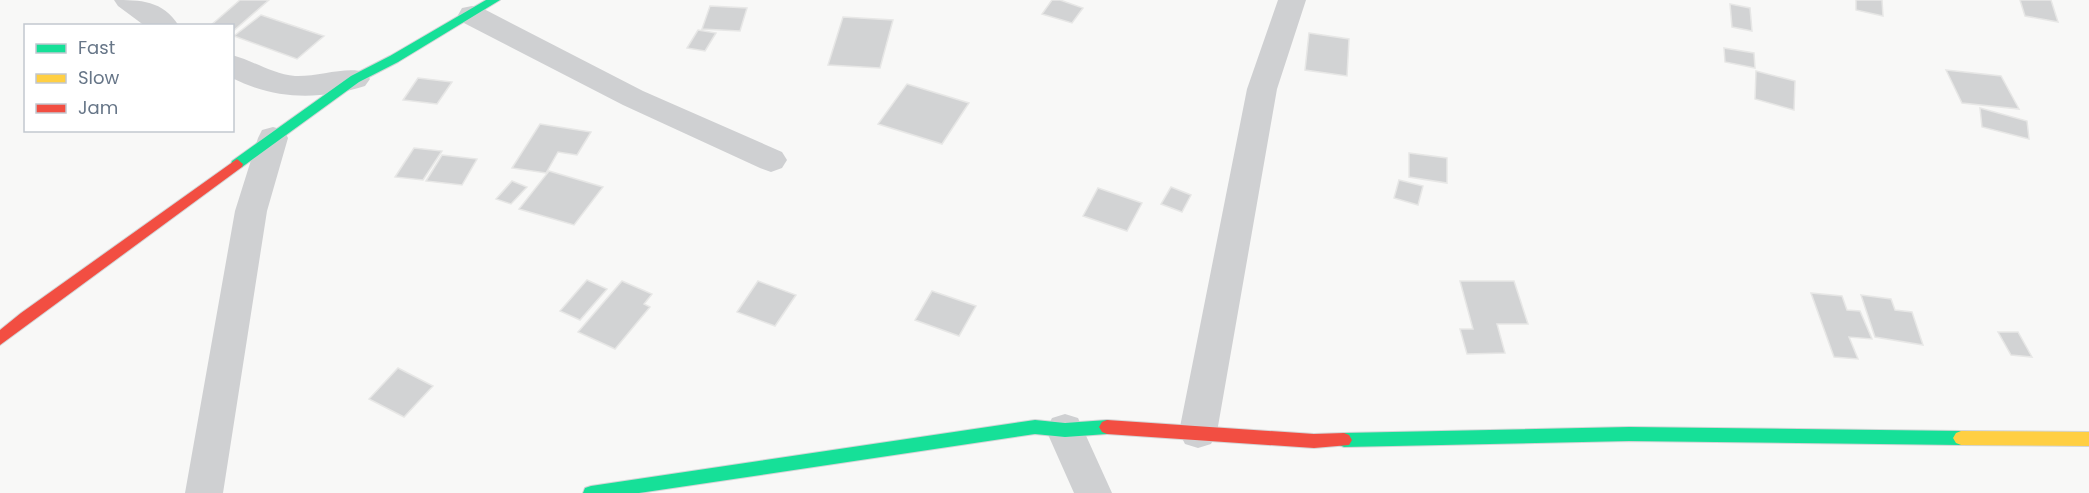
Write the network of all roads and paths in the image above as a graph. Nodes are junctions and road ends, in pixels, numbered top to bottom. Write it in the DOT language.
graph roads {
  1 [pos="128,0"];
  2 [pos="1292,0"];
  3 [pos="483,7"];
  4 [pos="162,24"];
  5 [pos="234,66"];
  6 [pos="355,79"];
  7 [pos="273,138"];
  8 [pos="771,160"];
  9 [pos="0,339"];
  10 [pos="1065,430"];
  11 [pos="1198,432"];
  12 [pos="2089,439"];
  13 [pos="204,493"];
  14 [pos="591,493"];
  15 [pos="1093,493"];
  1 -- 4 [label="street"];
  2 -- 11 [label="street"];
  3 -- 6 [label="street"];
  3 -- 8 [label="street"];
  5 -- 6 [label="street"];
  6 -- 7 [label="street"];
  7 -- 9 [label="street"];
  7 -- 13 [label="street"];
  10 -- 11 [label="street"];
  10 -- 14 [label="street"];
  10 -- 15 [label="street"];
  11 -- 12 [label="street"];
}
